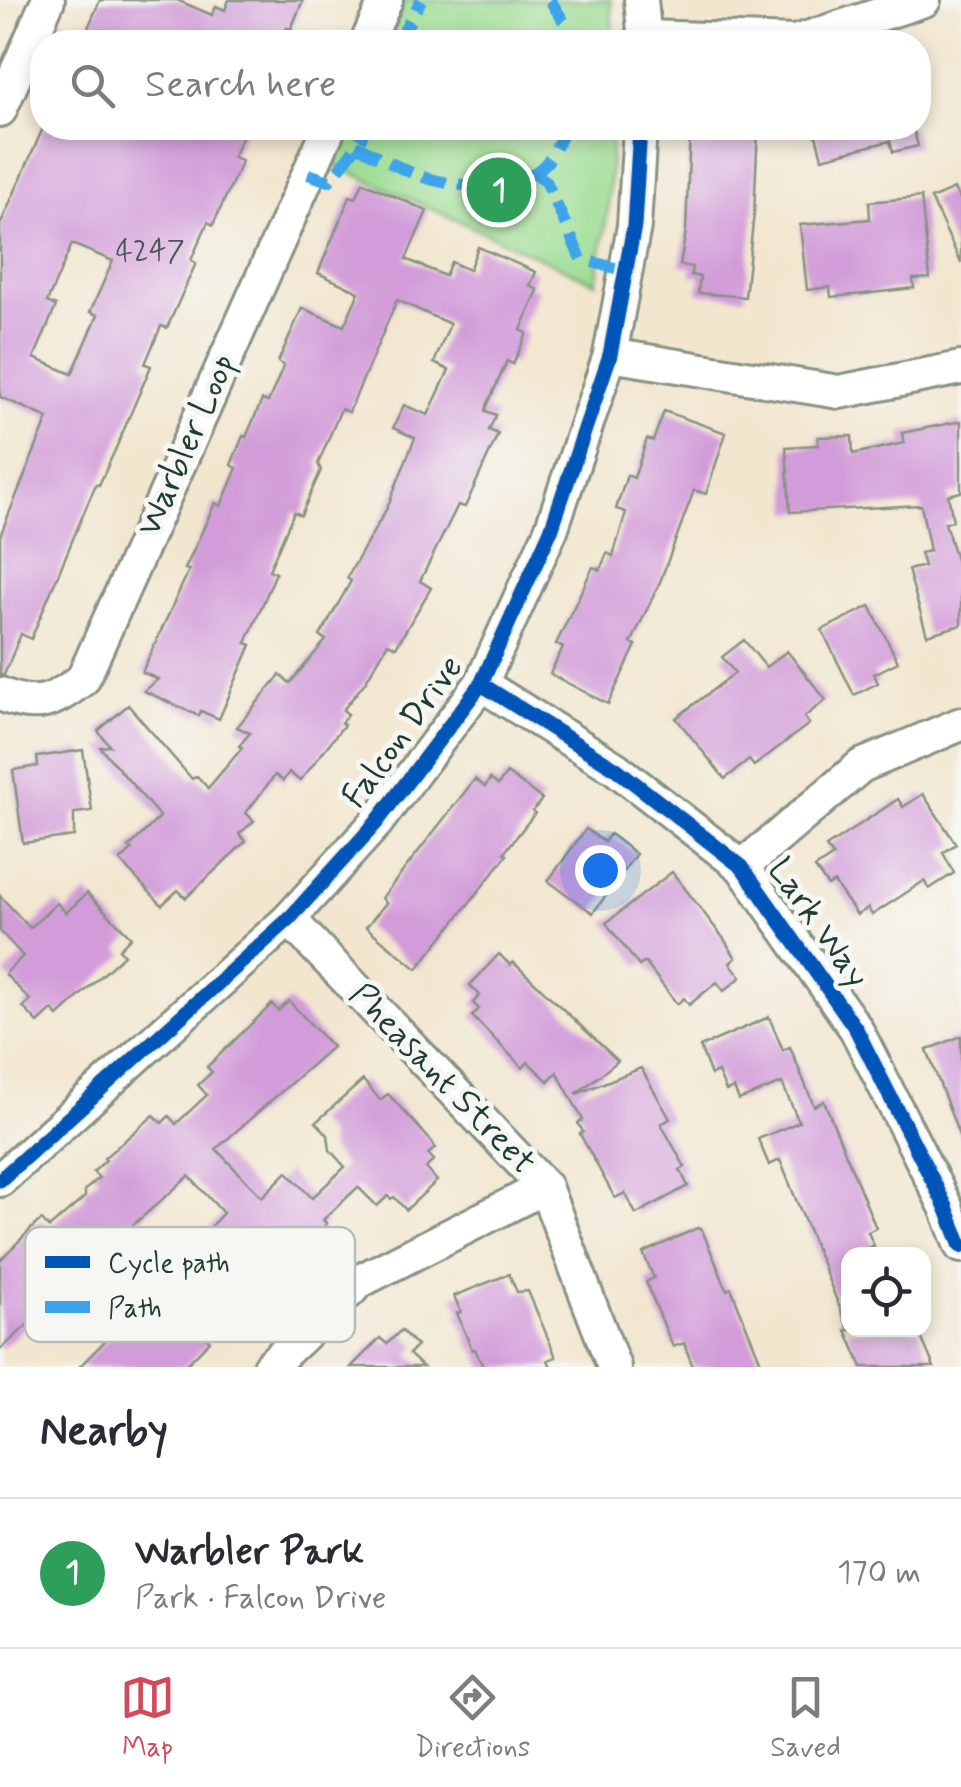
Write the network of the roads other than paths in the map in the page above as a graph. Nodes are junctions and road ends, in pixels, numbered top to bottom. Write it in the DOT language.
graph roads {
  1 [pos="48,0"];
  2 [pos="386,0"];
  3 [pos="641,0"];
  4 [pos="924,0"];
  5 [pos="35,30"];
  6 [pos="372,30"];
  7 [pos="644,30"];
  8 [pos="832,30"];
  9 [pos="30,41"];
  10 [pos="0,110"];
  11 [pos="324,140"];
  12 [pos="639,140"];
  13 [pos="610,355"];
  14 [pos="961,368"];
  15 [pos="481,684"];
  16 [pos="0,694"];
  17 [pos="961,724"];
  18 [pos="742,867"];
  19 [pos="290,918"];
  20 [pos="0,1180"];
  21 [pos="546,1187"];
  22 [pos="954,1204"];
  23 [pos="961,1246"];
  24 [pos="355,1287"];
  25 [pos="296,1342"];
  26 [pos="270,1367"];
  27 [pos="614,1367"];
  1 -- 5 [label="street"];
  2 -- 6 [label="street"];
  3 -- 7 [label="street"];
  4 -- 8 [label="street"];
  9 -- 10 [label="street"];
  11 -- 16 [label="street, Warbler Loop"];
  12 -- 13 [label="street, Falcon Drive"];
  13 -- 14 [label="street"];
  13 -- 15 [label="street, Falcon Drive"];
  15 -- 18 [label="street, Lark Way"];
  15 -- 19 [label="street, Falcon Drive"];
  17 -- 18 [label="street"];
  18 -- 22 [label="street, Lark Way"];
  19 -- 20 [label="street, Falcon Drive"];
  19 -- 21 [label="street, Pheasant Street"];
  21 -- 24 [label="street"];
  21 -- 27 [label="street, Pheasant Street"];
  22 -- 23 [label="street, Lark Way"];
  25 -- 26 [label="street"];
}
